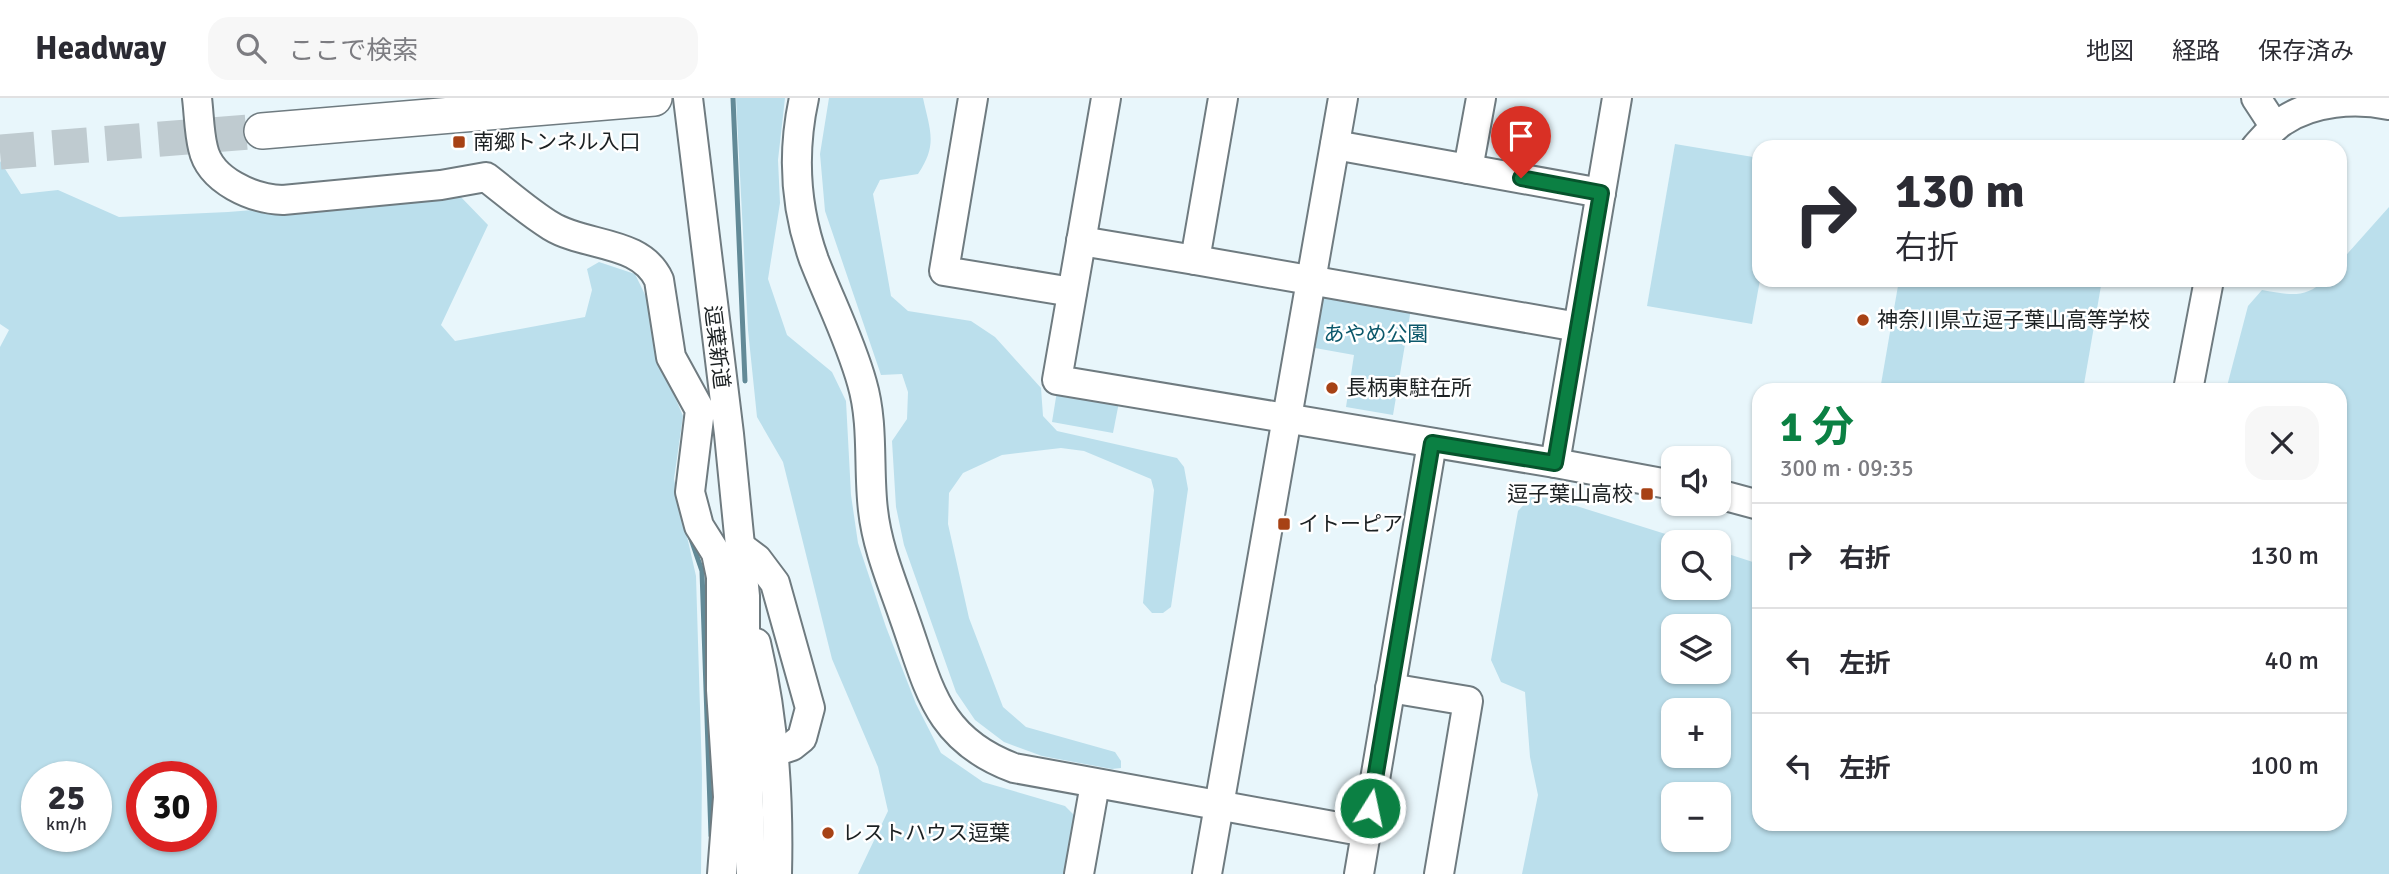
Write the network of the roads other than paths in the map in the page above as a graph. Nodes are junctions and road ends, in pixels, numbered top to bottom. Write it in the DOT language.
graph roads {
  1 [pos="197,98"];
  2 [pos="654,98"];
  3 [pos="688,98"];
  4 [pos="804,98"];
  5 [pos="973,98"];
  6 [pos="1107,98"];
  7 [pos="1223,98"];
  8 [pos="1343,98"];
  9 [pos="1481,98"];
  10 [pos="1617,98"];
  11 [pos="2256,98"];
  12 [pos="2331,101"];
  13 [pos="2389,105"];
  14 [pos="262,131"];
  15 [pos="2265,137"];
  16 [pos="1335,145"];
  17 [pos="1468,169"];
  18 [pos="1601,193"];
  19 [pos="1081,241"];
  20 [pos="1195,260"];
  21 [pos="1312,281"];
  22 [pos="2208,287"];
  23 [pos="1072,292"];
  24 [pos="1578,327"];
  25 [pos="2189,383"];
  26 [pos="1287,419"];
  27 [pos="1432,443"];
  28 [pos="1555,463"];
  29 [pos="1661,483"];
  30 [pos="1731,497"];
  31 [pos="1752,503"];
  32 [pos="741,547"];
  33 [pos="746,596"];
  34 [pos="1390,688"];
  35 [pos="774,752"];
  36 [pos="1095,783"];
  37 [pos="1219,806"];
  38 [pos="1366,832"];
  39 [pos="722,874"];
  40 [pos="751,874"];
  41 [pos="777,874"];
  42 [pos="1079,874"];
  43 [pos="1207,874"];
  44 [pos="1359,874"];
  45 [pos="1439,874"];
  1 -- 39 [label="street"];
  2 -- 14 [label="main road"];
  3 -- 32 [label="street, 逗葉新道"];
  4 -- 36 [label="street"];
  5 -- 23 [label="street"];
  6 -- 19 [label="street"];
  7 -- 20 [label="street"];
  8 -- 16 [label="street"];
  9 -- 17 [label="street"];
  10 -- 18 [label="street"];
  11 -- 15 [label="street"];
  12 -- 13 [label="street"];
  12 -- 15 [label="street"];
  16 -- 17 [label="street"];
  16 -- 21 [label="street"];
  17 -- 18 [label="street"];
  18 -- 24 [label="street"];
  19 -- 20 [label="street"];
  19 -- 23 [label="street"];
  20 -- 21 [label="street"];
  21 -- 24 [label="street"];
  21 -- 26 [label="street"];
  22 -- 25 [label="street"];
  23 -- 26 [label="street"];
  24 -- 28 [label="street"];
  26 -- 27 [label="street"];
  26 -- 37 [label="street"];
  27 -- 28 [label="street"];
  27 -- 34 [label="street"];
  28 -- 29 [label="street"];
  30 -- 31 [label="street"];
  32 -- 33 [label="street, 逗葉新道"];
  32 -- 35 [label="street"];
  33 -- 35 [label="street, 逗葉新道"];
  33 -- 40 [label="street, 逗葉新道"];
  34 -- 38 [label="street"];
  34 -- 45 [label="street"];
  35 -- 41 [label="street, 逗葉新道"];
  36 -- 37 [label="street"];
  36 -- 42 [label="street"];
  37 -- 38 [label="street"];
  37 -- 43 [label="street"];
  38 -- 44 [label="street"];
}
